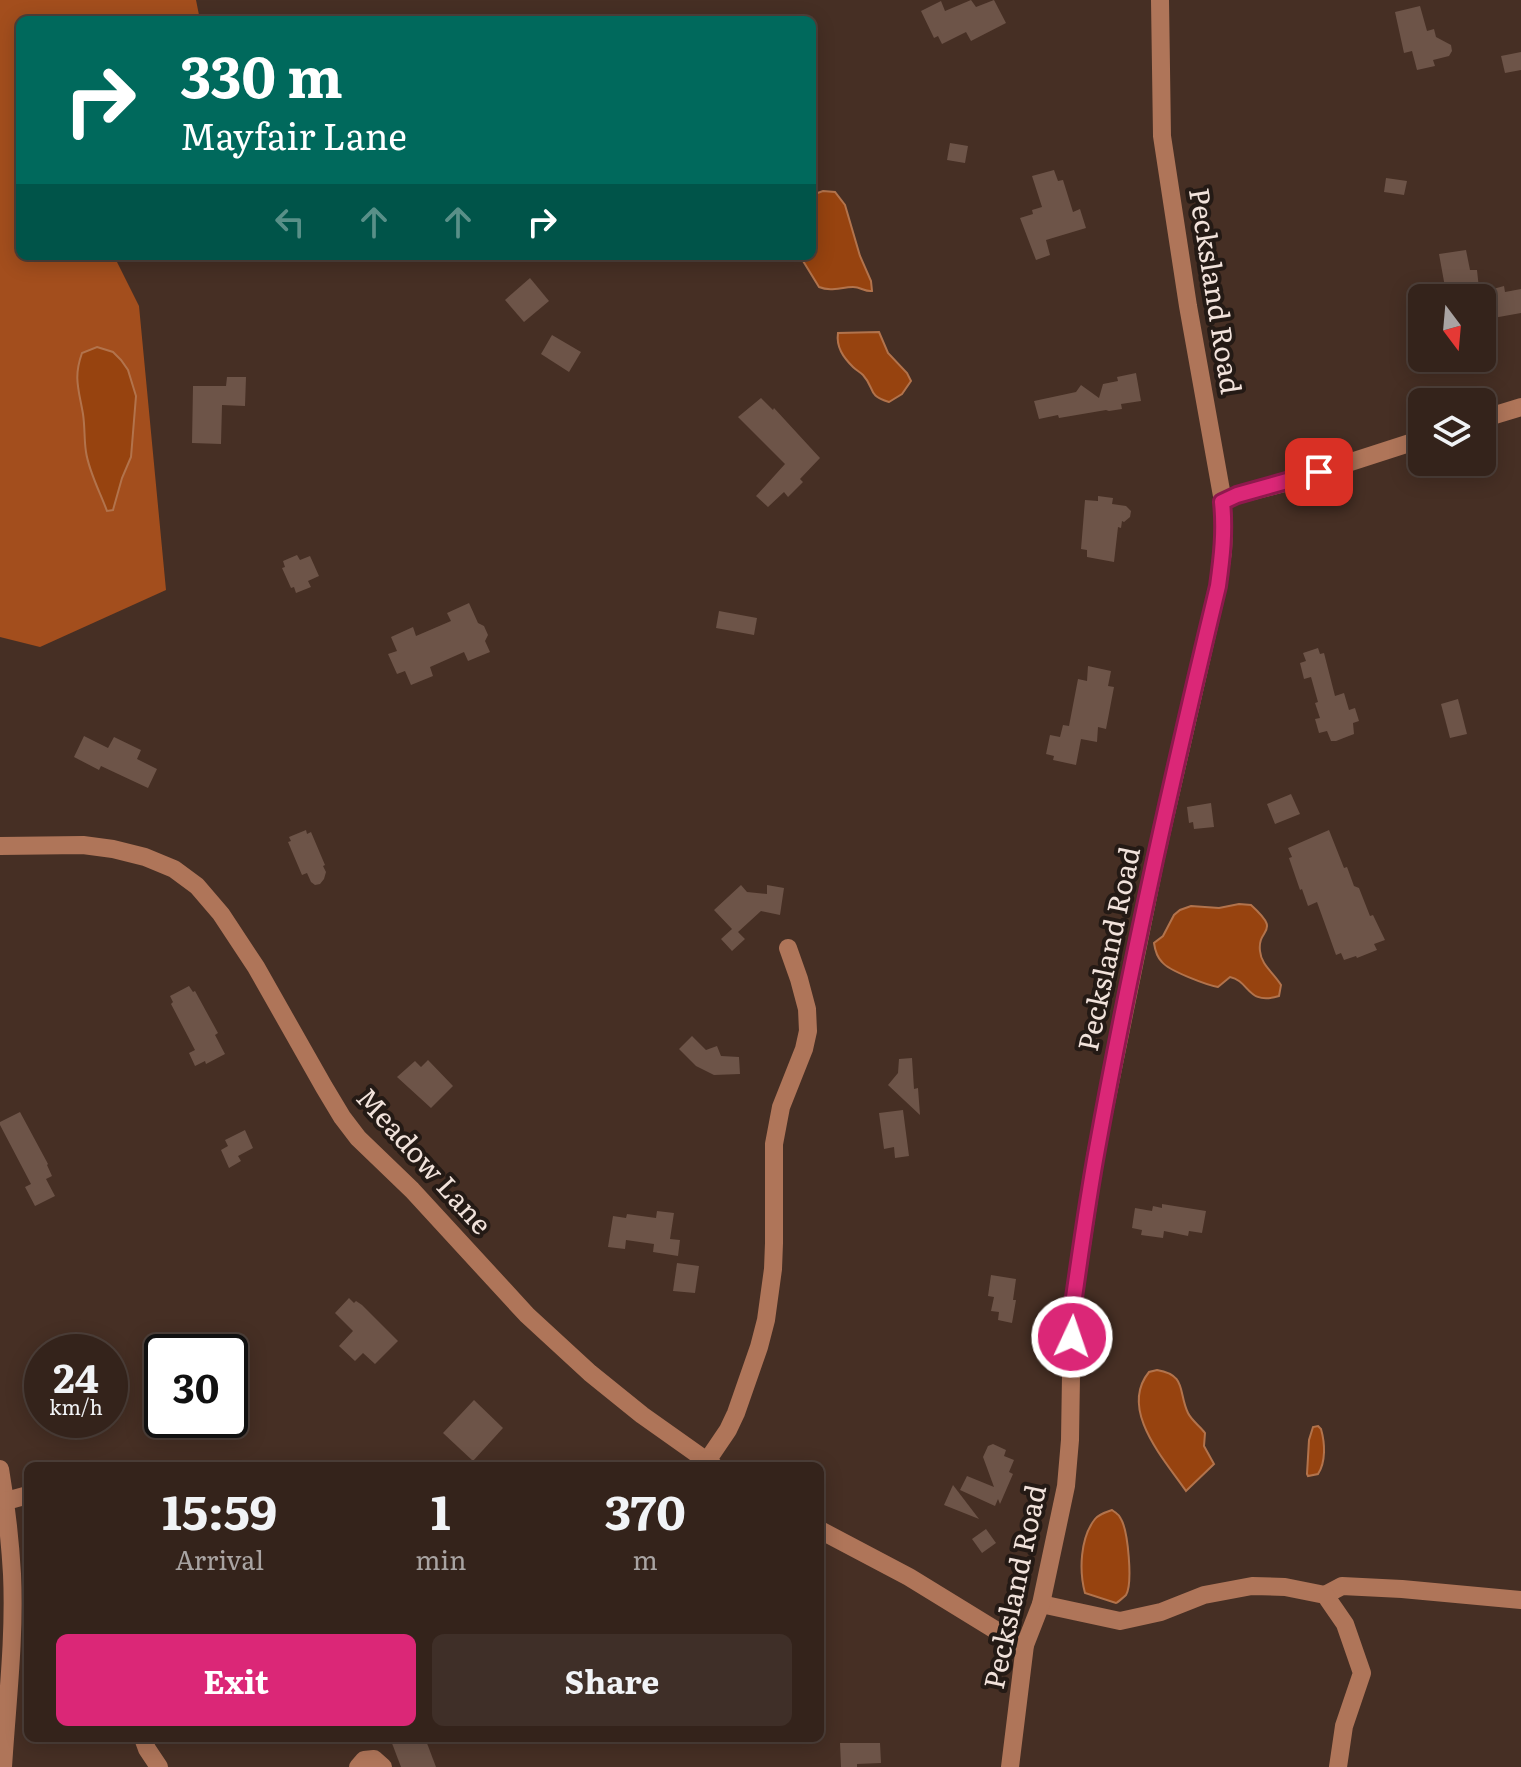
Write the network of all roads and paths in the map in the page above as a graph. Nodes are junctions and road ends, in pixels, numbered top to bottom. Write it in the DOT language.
graph roads {
  1 [pos="1160,0"];
  2 [pos="1521,407"];
  3 [pos="1496,415"];
  4 [pos="1408,444"];
  5 [pos="1222,502"];
  6 [pos="0,846"];
  7 [pos="788,948"];
  8 [pos="709,1462"];
  9 [pos="711,1462"];
  10 [pos="0,1469"];
  11 [pos="24,1496"];
  12 [pos="6,1501"];
  13 [pos="824,1532"];
  14 [pos="1325,1595"];
  15 [pos="1521,1600"];
  16 [pos="1041,1604"];
  17 [pos="1025,1645"];
  18 [pos="19,1665"];
  19 [pos="144,1742"];
  20 [pos="3,1767"];
  21 [pos="159,1767"];
  22 [pos="358,1767"];
  23 [pos="383,1767"];
  24 [pos="1010,1767"];
  25 [pos="1338,1767"];
  1 -- 5 [label="street, Pecksland Road"];
  2 -- 3 [label="street"];
  4 -- 5 [label="street"];
  5 -- 16 [label="street, Pecksland Road"];
  6 -- 8 [label="street, Meadow Lane"];
  7 -- 9 [label="street"];
  10 -- 12 [label="street"];
  11 -- 12 [label="street"];
  12 -- 18 [label="street"];
  13 -- 17 [label="street"];
  14 -- 15 [label="street"];
  14 -- 16 [label="street"];
  14 -- 25 [label="street"];
  16 -- 17 [label="street, Pecksland Road"];
  17 -- 24 [label="street, Pecksland Road"];
  18 -- 20 [label="street"];
  19 -- 21 [label="street"];
  22 -- 23 [label="street"];
}
